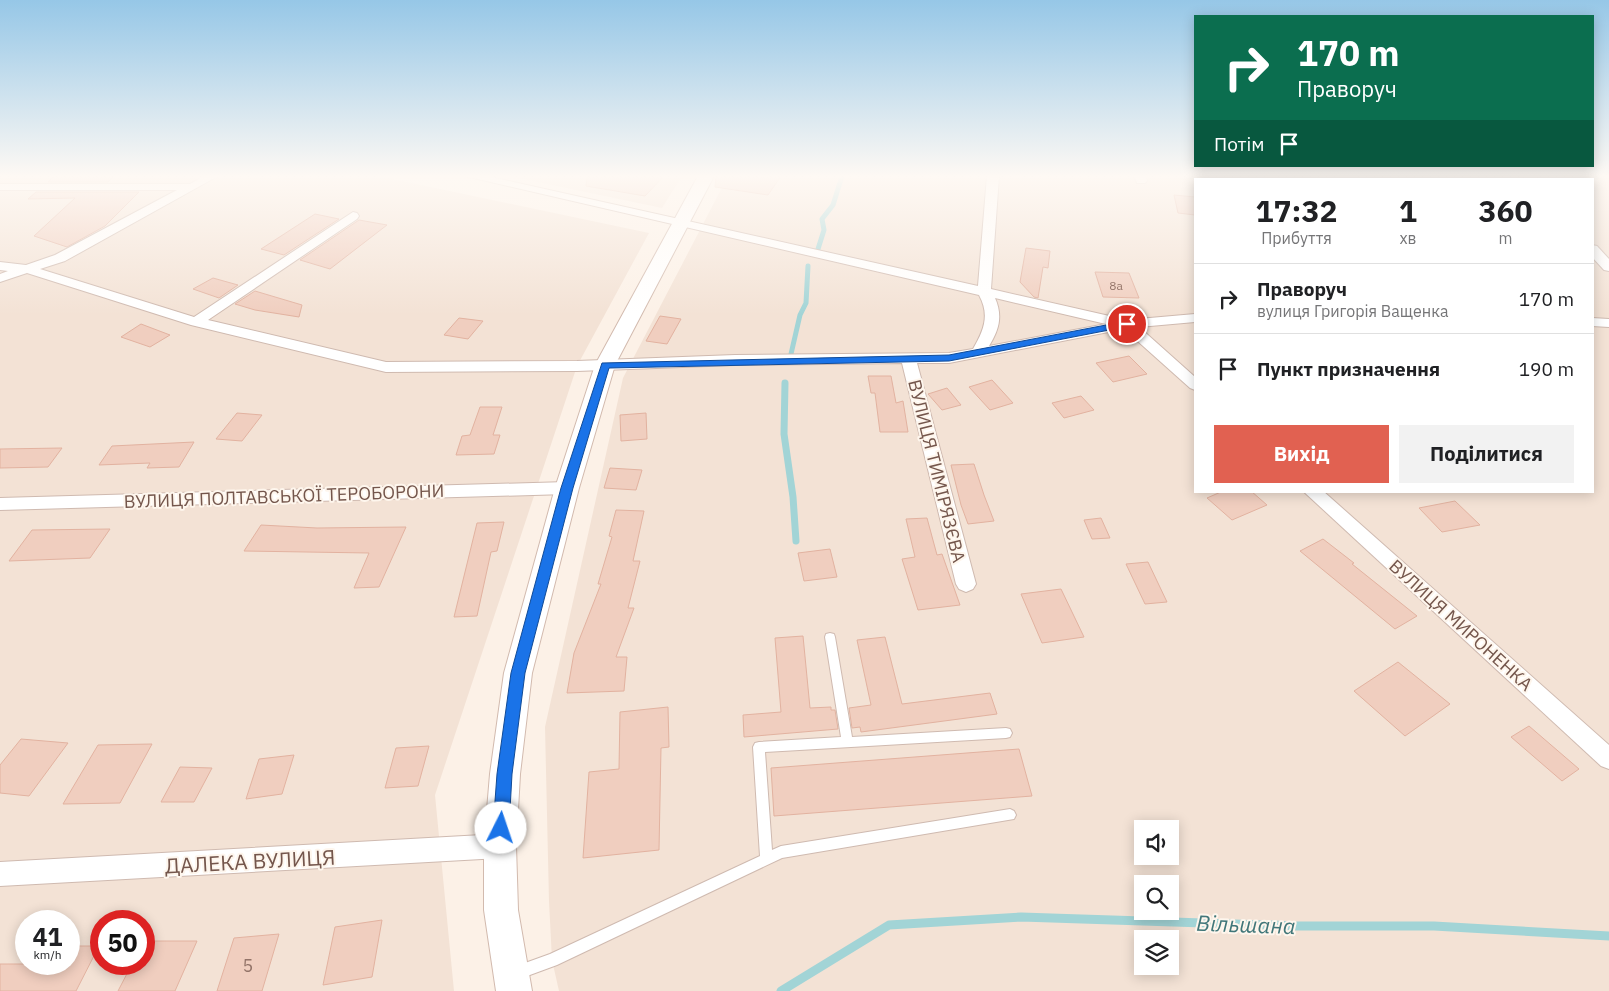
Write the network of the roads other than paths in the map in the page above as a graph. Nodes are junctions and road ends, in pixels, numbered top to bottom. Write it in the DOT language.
graph roads {
  1 [pos="127,222"];
  2 [pos="344,222"];
  3 [pos="677,222"];
  4 [pos="989,222"];
  5 [pos="680,223"];
  6 [pos="1594,251"];
  7 [pos="0,266"];
  8 [pos="1609,267"];
  9 [pos="27,269"];
  10 [pos="0,278"];
  11 [pos="984,291"];
  12 [pos="1194,318"];
  13 [pos="196,322"];
  14 [pos="1594,322"];
  15 [pos="1609,323"];
  16 [pos="1127,324"];
  17 [pos="978,352"];
  18 [pos="908,358"];
  19 [pos="605,365"];
  20 [pos="1194,385"];
  21 [pos="567,488"];
  22 [pos="1314,493"];
  23 [pos="0,504"];
  24 [pos="966,584"];
  25 [pos="830,637"];
  26 [pos="1006,734"];
  27 [pos="847,742"];
  28 [pos="1609,759"];
  29 [pos="1010,815"];
  30 [pos="500,846"];
  31 [pos="766,859"];
  32 [pos="0,874"];
  33 [pos="513,983"];
  1 -- 9 [label="street"];
  2 -- 13 [label="street"];
  3 -- 5 [label="street"];
  4 -- 11 [label="street"];
  5 -- 11 [label="street"];
  5 -- 19 [label="main road"];
  6 -- 8 [label="street"];
  7 -- 9 [label="street"];
  9 -- 10 [label="street"];
  9 -- 13 [label="street"];
  11 -- 16 [label="street"];
  11 -- 17 [label="street"];
  12 -- 16 [label="street"];
  13 -- 19 [label="street"];
  14 -- 15 [label="street"];
  16 -- 17 [label="street"];
  16 -- 20 [label="street"];
  17 -- 18 [label="street"];
  18 -- 19 [label="street"];
  18 -- 24 [label="street, ВУЛИЦЯ ТИМІРЯЗЄВА"];
  19 -- 21 [label="main road"];
  21 -- 23 [label="street, ВУЛИЦЯ ПОЛТАВСЬКОЇ ТЕРОБОРОНИ"];
  21 -- 30 [label="main road"];
  22 -- 28 [label="street, ВУЛИЦЯ МИРОНЕНКА"];
  25 -- 27 [label="lane"];
  26 -- 27 [label="lane"];
  27 -- 31 [label="lane"];
  29 -- 31 [label="lane"];
  30 -- 32 [label="street, ДАЛЕКА ВУЛИЦЯ"];
  30 -- 33 [label="main road"];
  31 -- 33 [label="lane"];
}
